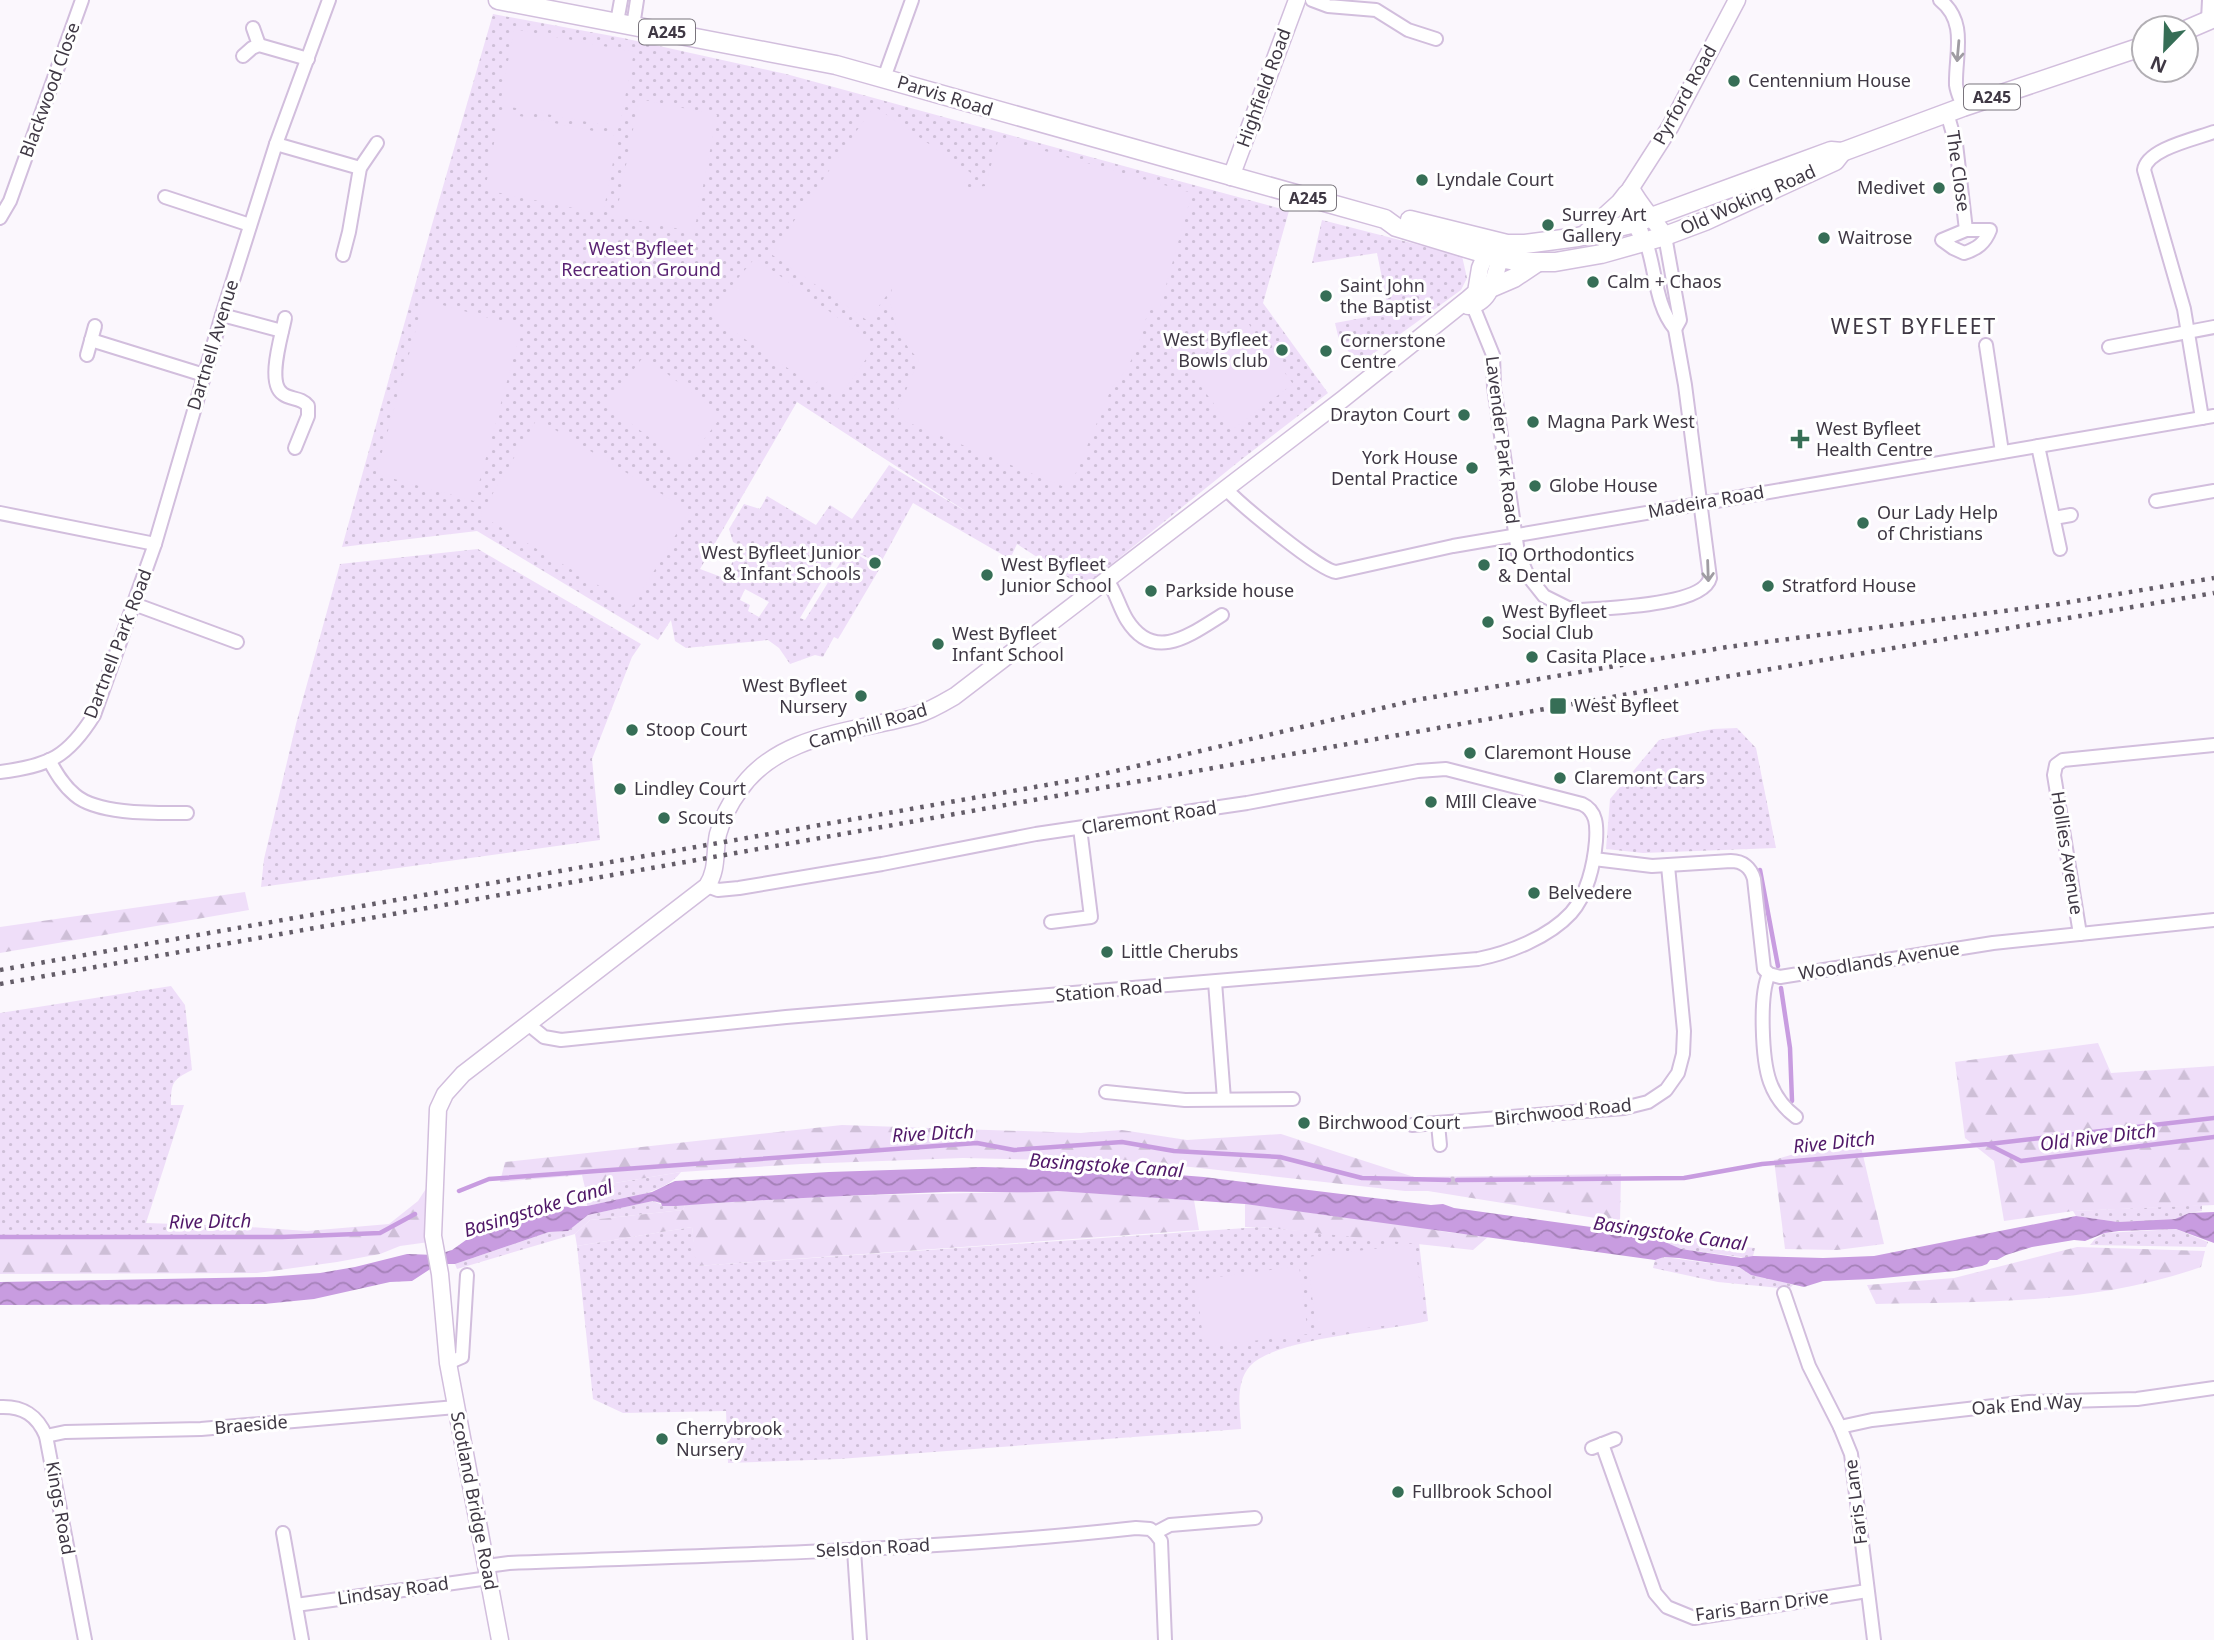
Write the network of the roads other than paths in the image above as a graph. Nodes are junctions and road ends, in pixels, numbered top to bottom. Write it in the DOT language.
graph roads {
  1 [pos="82,0"];
  2 [pos="329,0"];
  3 [pos="498,0"];
  4 [pos="621,0"];
  5 [pos="637,0"];
  6 [pos="912,0"];
  7 [pos="1297,0"];
  8 [pos="1312,0"];
  9 [pos="1737,0"];
  10 [pos="1940,0"];
  11 [pos="2208,0"];
  12 [pos="2211,19"];
  13 [pos="625,24"];
  14 [pos="253,28"];
  15 [pos="1436,39"];
  16 [pos="259,46"];
  17 [pos="2130,51"];
  18 [pos="243,56"];
  19 [pos="308,59"];
  20 [pos="884,78"];
  21 [pos="1955,110"];
  22 [pos="2214,132"];
  23 [pos="377,143"];
  24 [pos="276,144"];
  25 [pos="1842,152"];
  26 [pos="360,168"];
  27 [pos="1231,177"];
  28 [pos="1629,191"];
  29 [pos="164,197"];
  30 [pos="1653,216"];
  31 [pos="0,218"];
  32 [pos="1635,223"];
  33 [pos="250,225"];
  34 [pos="1966,230"];
  35 [pos="1584,236"];
  36 [pos="1665,236"];
  37 [pos="1646,242"];
  38 [pos="1496,250"];
  39 [pos="343,255"];
  40 [pos="1538,262"];
  41 [pos="1493,287"];
  42 [pos="1466,307"];
  43 [pos="222,315"];
  44 [pos="285,318"];
  45 [pos="95,326"];
  46 [pos="2214,327"];
  47 [pos="1675,329"];
  48 [pos="282,331"];
  49 [pos="2188,332"];
  50 [pos="91,341"];
  51 [pos="1986,345"];
  52 [pos="2109,347"];
  53 [pos="87,355"];
  54 [pos="204,375"];
  55 [pos="2208,417"];
  56 [pos="2038,446"];
  57 [pos="295,448"];
  58 [pos="2003,452"];
  59 [pos="1226,489"];
  60 [pos="2214,491"];
  61 [pos="2156,501"];
  62 [pos="1701,503"];
  63 [pos="0,513"];
  64 [pos="2071,515"];
  65 [pos="2054,517"];
  66 [pos="1514,535"];
  67 [pos="155,544"];
  68 [pos="2060,549"];
  69 [pos="1107,580"];
  70 [pos="134,604"];
  71 [pos="1222,615"];
  72 [pos="237,642"];
  73 [pos="2214,746"];
  74 [pos="49,760"];
  75 [pos="0,772"];
  76 [pos="1588,807"];
  77 [pos="187,813"];
  78 [pos="1080,828"];
  79 [pos="1594,859"];
  80 [pos="1668,866"];
  81 [pos="707,886"];
  82 [pos="2214,920"];
  83 [pos="1051,922"];
  84 [pos="2080,934"];
  85 [pos="1769,974"];
  86 [pos="1215,982"];
  87 [pos="528,1024"];
  88 [pos="1106,1092"];
  89 [pos="1224,1099"];
  90 [pos="1293,1099"];
  91 [pos="1796,1117"];
  92 [pos="1438,1124"];
  93 [pos="1412,1125"];
  94 [pos="1440,1145"];
  95 [pos="467,1275"];
  96 [pos="1784,1293"];
  97 [pos="448,1363"];
  98 [pos="2214,1388"];
  99 [pos="0,1407"];
  100 [pos="456,1407"];
  101 [pos="1840,1427"];
  102 [pos="46,1436"];
  103 [pos="1615,1438"];
  104 [pos="1255,1518"];
  105 [pos="283,1533"];
  106 [pos="1155,1533"];
  107 [pos="854,1550"];
  108 [pos="488,1572"];
  109 [pos="1867,1591"];
  110 [pos="296,1605"];
  111 [pos="85,1640"];
  112 [pos="302,1640"];
  113 [pos="500,1640"];
  114 [pos="860,1640"];
  115 [pos="1165,1640"];
  116 [pos="1874,1640"];
  1 -- 31 [label="street, Blackwood Close"];
  2 -- 19 [label="street, Dartnell Avenue"];
  3 -- 13 [label="main road, Parvis Road / A245"];
  4 -- 13 [label="street"];
  5 -- 13 [label="street"];
  6 -- 20 [label="street"];
  7 -- 27 [label="street, Highfield Road"];
  8 -- 15 [label="street"];
  9 -- 28 [label="street, Pyrford Road"];
  10 -- 21 [label="street, The Close, one-way"];
  11 -- 12 [label="street"];
  13 -- 20 [label="main road, Parvis Road / A245"];
  14 -- 16 [label="street"];
  16 -- 18 [label="street"];
  16 -- 19 [label="street"];
  17 -- 21 [label="main road, Old Woking Road / A245"];
  19 -- 24 [label="street, Dartnell Avenue"];
  20 -- 27 [label="main road, Parvis Road / A245"];
  21 -- 25 [label="main road, Old Woking Road / A245"];
  21 -- 34 [label="street, The Close"];
  22 -- 49 [label="street"];
  23 -- 26 [label="street"];
  24 -- 26 [label="street"];
  24 -- 33 [label="street, Dartnell Avenue"];
  25 -- 30 [label="main road, Old Woking Road / A245"];
  25 -- 36 [label="main road, Old Woking Road / A245"];
  26 -- 39 [label="street"];
  27 -- 38 [label="main road, Parvis Road / A245"];
  28 -- 30 [label="street"];
  28 -- 32 [label="street"];
  28 -- 35 [label="main road"];
  29 -- 33 [label="street"];
  30 -- 32 [label="main road, Old Woking Road / A245"];
  30 -- 36 [label="street"];
  32 -- 35 [label="main road, Old Woking Road / A245"];
  32 -- 37 [label="street"];
  33 -- 43 [label="street, Dartnell Avenue"];
  35 -- 38 [label="main road, Old Woking Road / A245"];
  36 -- 37 [label="main road, Old Woking Road / A245"];
  36 -- 47 [label="street"];
  37 -- 40 [label="main road, Old Woking Road / A245"];
  37 -- 47 [label="street"];
  38 -- 40 [label="main road, Old Woking Road / A245"];
  38 -- 41 [label="street"];
  38 -- 42 [label="street, Camphill Road"];
  40 -- 41 [label="main road"];
  41 -- 42 [label="street, Camphill Road"];
  42 -- 59 [label="street, Camphill Road"];
  42 -- 66 [label="street, Lavender Park Road"];
  43 -- 48 [label="street"];
  43 -- 54 [label="street, Dartnell Avenue"];
  44 -- 48 [label="street"];
  45 -- 50 [label="street"];
  46 -- 49 [label="street"];
  47 -- 62 [label="street"];
  48 -- 57 [label="street"];
  49 -- 52 [label="street"];
  49 -- 55 [label="street"];
  50 -- 53 [label="street"];
  50 -- 54 [label="street"];
  51 -- 58 [label="street"];
  54 -- 67 [label="street, Dartnell Avenue"];
  55 -- 56 [label="street, Madeira Road"];
  56 -- 58 [label="street, Madeira Road"];
  56 -- 65 [label="street"];
  58 -- 62 [label="street, Madeira Road"];
  59 -- 66 [label="street, Madeira Road"];
  59 -- 69 [label="street, Camphill Road"];
  60 -- 61 [label="street"];
  62 -- 66 [label="street, Madeira Road"];
  62 -- 66 [label="street, Lavender Park Road, one-way"];
  63 -- 67 [label="street"];
  64 -- 65 [label="street"];
  65 -- 68 [label="street"];
  67 -- 70 [label="street, Dartnell Park Road"];
  69 -- 71 [label="street"];
  69 -- 81 [label="street, Camphill Road"];
  70 -- 72 [label="street"];
  70 -- 74 [label="street, Dartnell Park Road"];
  73 -- 84 [label="street, Hollies Avenue"];
  74 -- 75 [label="street, Dartnell Park Road"];
  74 -- 77 [label="street"];
  76 -- 78 [label="street, Claremont Road"];
  76 -- 79 [label="street, Station Road"];
  78 -- 81 [label="street, Claremont Road"];
  78 -- 83 [label="street"];
  79 -- 80 [label="street"];
  79 -- 86 [label="street, Station Road"];
  80 -- 85 [label="street"];
  80 -- 92 [label="street, Birchwood Road"];
  81 -- 87 [label="street"];
  82 -- 84 [label="street, Woodlands Avenue"];
  84 -- 85 [label="street, Woodlands Avenue"];
  85 -- 91 [label="street"];
  86 -- 87 [label="street, Station Road"];
  86 -- 89 [label="street"];
  87 -- 97 [label="street, Scotland Bridge Road"];
  88 -- 89 [label="street"];
  89 -- 90 [label="street"];
  92 -- 93 [label="street, Birchwood Road"];
  92 -- 94 [label="street"];
  95 -- 97 [label="street"];
  96 -- 101 [label="street, Faris Lane"];
  97 -- 100 [label="street, Scotland Bridge Road"];
  98 -- 101 [label="street, Oak End Way"];
  99 -- 102 [label="street, Kings Road"];
  100 -- 102 [label="street, Braeside"];
  100 -- 108 [label="street, Scotland Bridge Road"];
  101 -- 109 [label="street, Faris Lane"];
  102 -- 111 [label="street, Kings Road"];
  103 -- 109 [label="street, Faris Barn Drive"];
  104 -- 106 [label="street, Selsdon Road"];
  105 -- 110 [label="street"];
  106 -- 107 [label="street, Selsdon Road"];
  106 -- 115 [label="street"];
  107 -- 108 [label="street, Selsdon Road"];
  107 -- 114 [label="street"];
  108 -- 110 [label="street, Lindsay Road"];
  108 -- 113 [label="street, Scotland Bridge Road"];
  109 -- 116 [label="street, Faris Lane"];
  110 -- 112 [label="street"];
}
